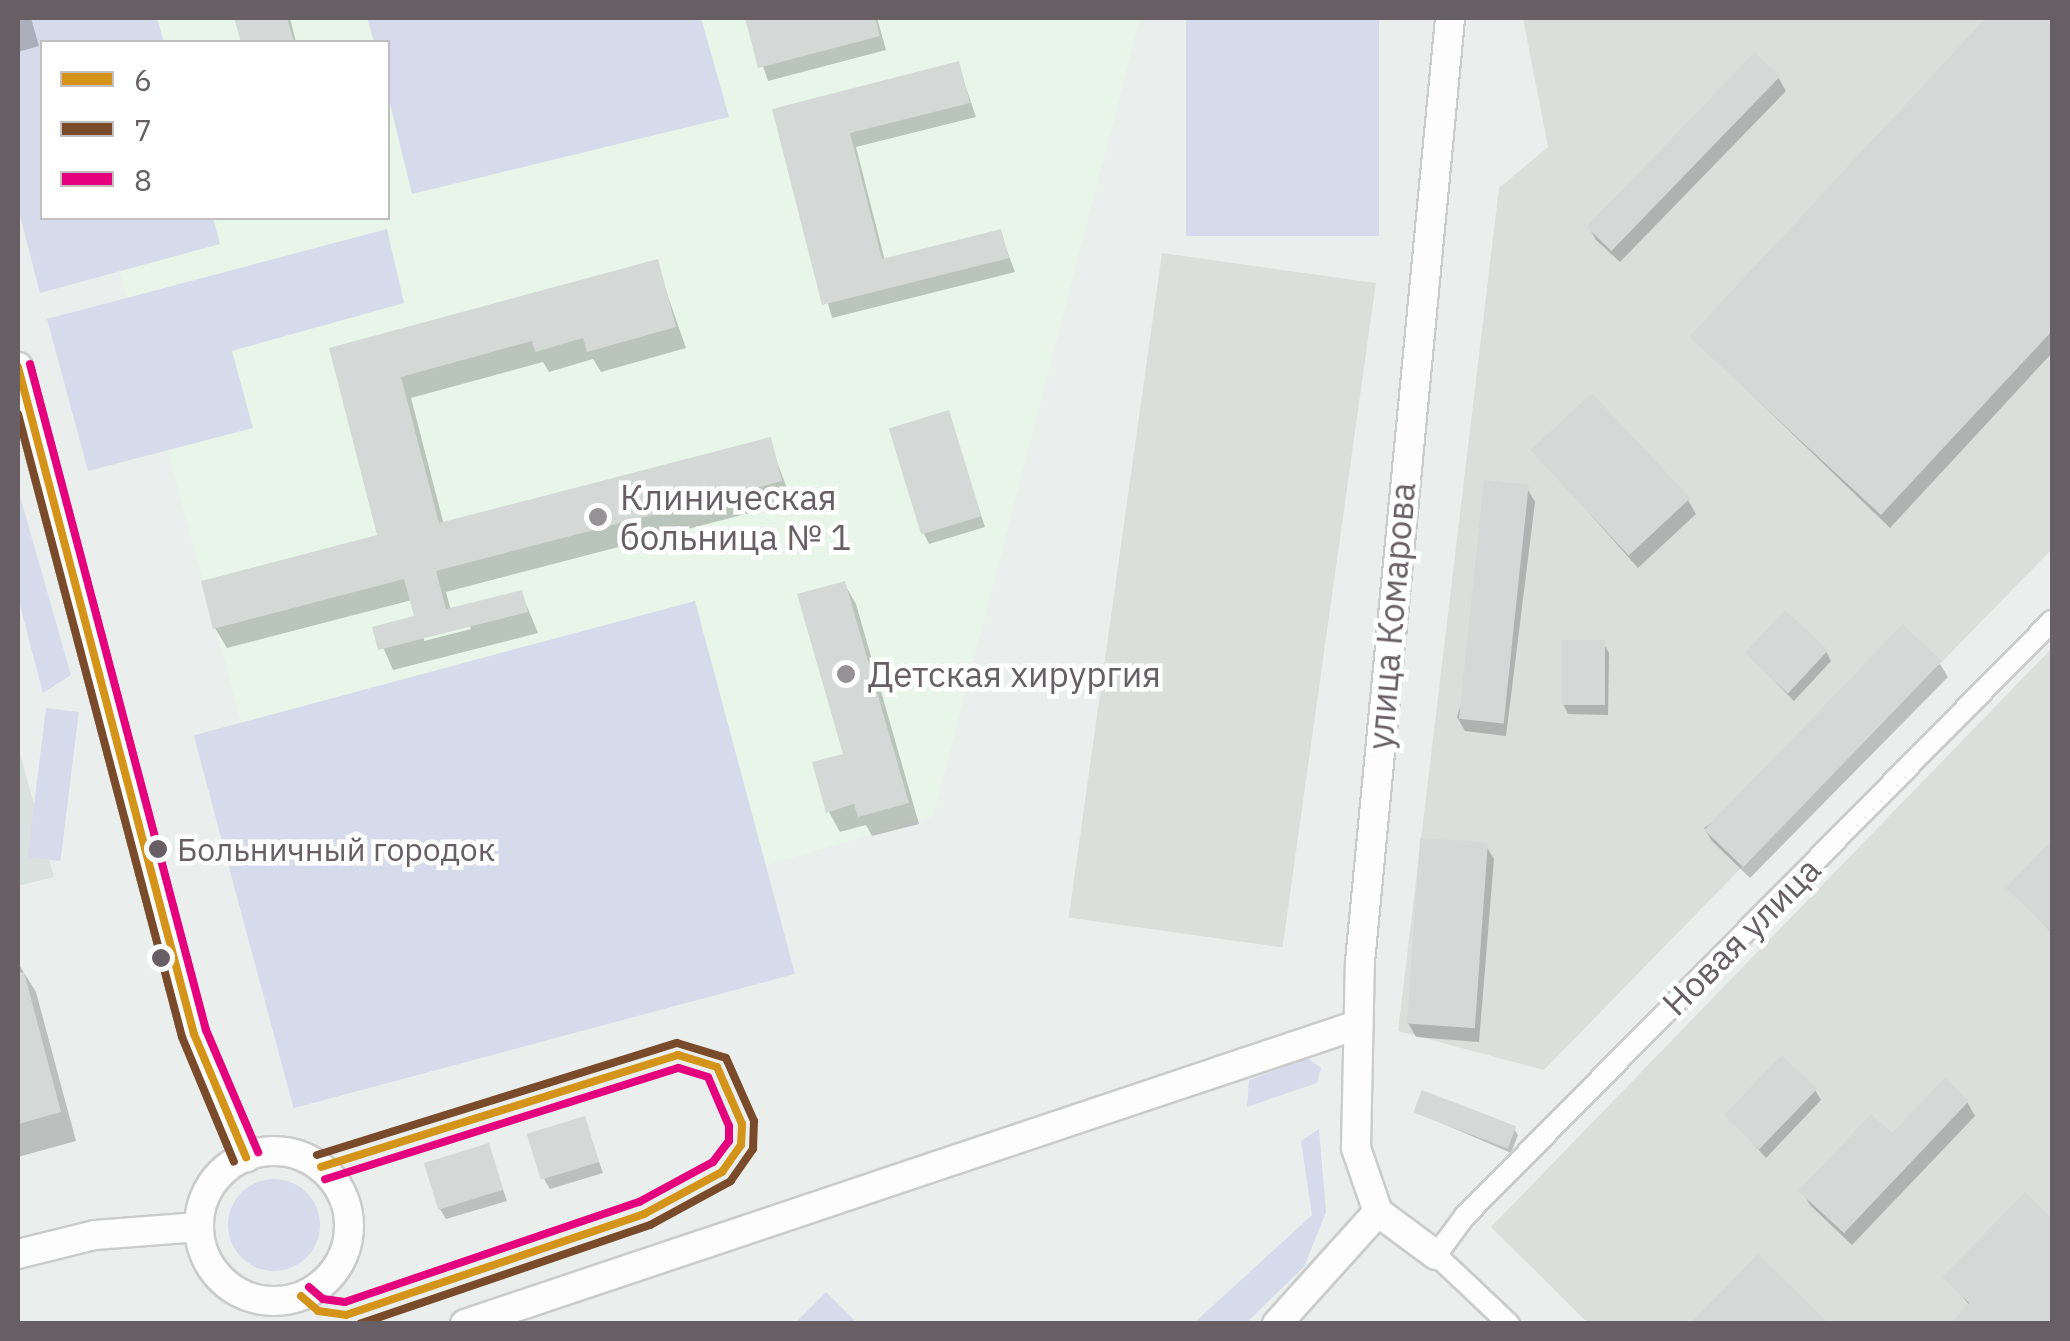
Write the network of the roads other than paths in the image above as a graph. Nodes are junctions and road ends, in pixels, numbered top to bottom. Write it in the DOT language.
graph roads {
  1 [pos="1450,18"];
  2 [pos="18,367"];
  3 [pos="2052,621"];
  4 [pos="1357,1025"];
  5 [pos="246,1156"];
  6 [pos="1378,1212"];
  7 [pos="199,1227"];
  8 [pos="18,1254"];
  9 [pos="1436,1256"];
  10 [pos="277,1312"];
  11 [pos="465,1324"];
  12 [pos="1277,1324"];
  13 [pos="1509,1324"];
  1 -- 4 [label="street, улица Комарова"];
  2 -- 5 [label="street"];
  3 -- 9 [label="street, Новая улица"];
  4 -- 6 [label="street, улица Комарова"];
  4 -- 11 [label="street"];
  5 -- 7 [label="street"];
  5 -- 10 [label="street"];
  6 -- 9 [label="street"];
  6 -- 12 [label="street"];
  7 -- 8 [label="street"];
  7 -- 10 [label="street"];
  9 -- 13 [label="street"];
}
